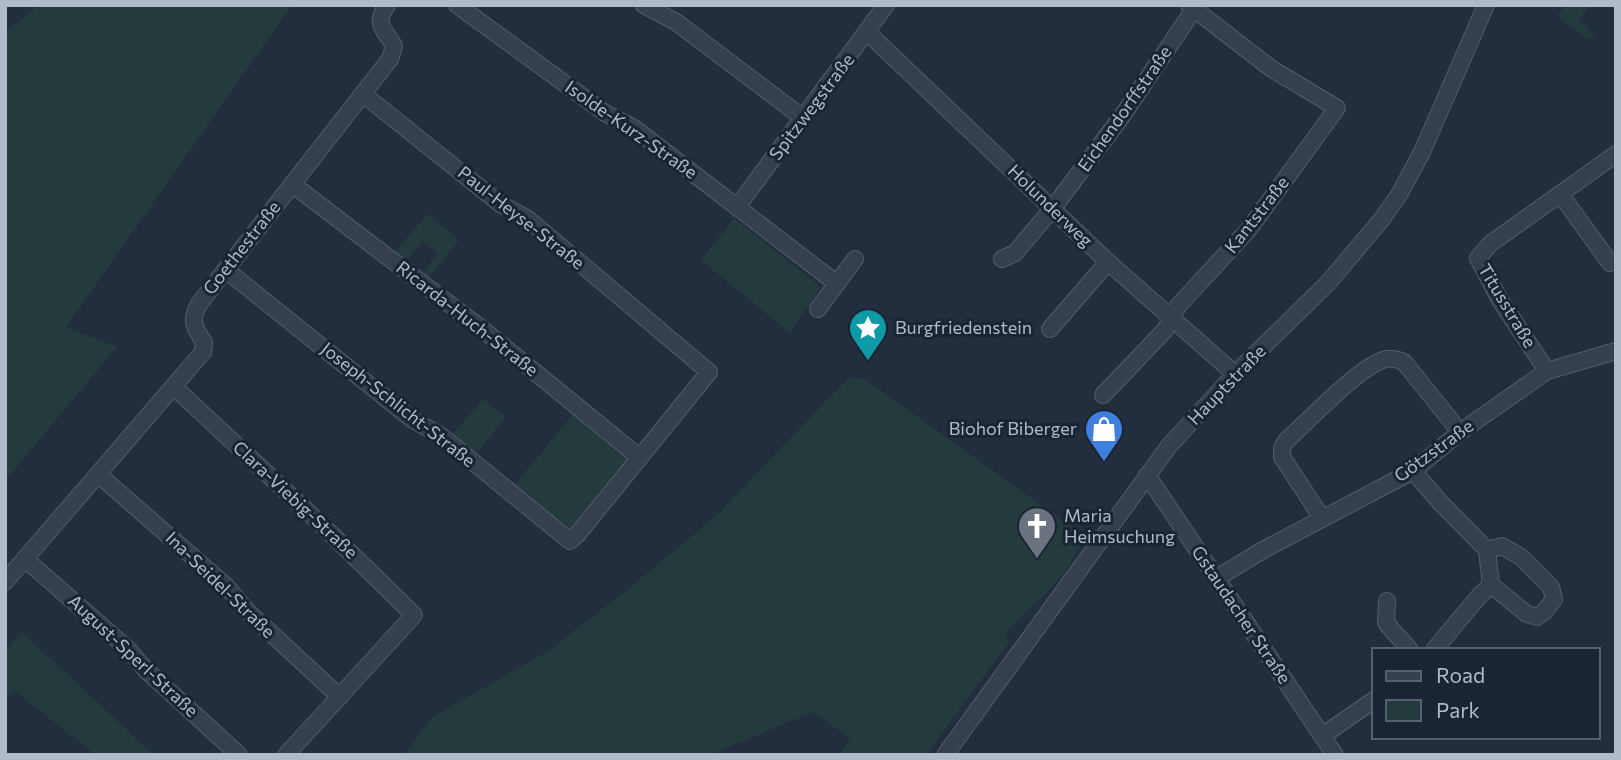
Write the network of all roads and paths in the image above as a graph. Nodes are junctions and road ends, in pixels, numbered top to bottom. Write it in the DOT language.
graph roads {
  1 [pos="387,5"];
  2 [pos="457,5"];
  3 [pos="644,5"];
  4 [pos="886,5"];
  5 [pos="1486,5"];
  6 [pos="1192,7"];
  7 [pos="867,33"];
  8 [pos="363,94"];
  9 [pos="803,118"];
  10 [pos="1616,154"];
  11 [pos="292,184"];
  12 [pos="1562,195"];
  13 [pos="737,207"];
  14 [pos="1053,208"];
  15 [pos="855,259"];
  16 [pos="1002,259"];
  17 [pos="1108,262"];
  18 [pos="1610,263"];
  19 [pos="226,270"];
  20 [pos="836,283"];
  21 [pos="818,309"];
  22 [pos="1171,317"];
  23 [pos="1050,329"];
  24 [pos="1616,351"];
  25 [pos="1547,371"];
  26 [pos="1235,374"];
  27 [pos="174,387"];
  28 [pos="1103,395"];
  29 [pos="1460,432"];
  30 [pos="639,457"];
  31 [pos="1413,471"];
  32 [pos="99,475"];
  33 [pos="1147,475"];
  34 [pos="1322,518"];
  35 [pos="1487,550"];
  36 [pos="25,559"];
  37 [pos="1217,578"];
  38 [pos="5,582"];
  39 [pos="1491,586"];
  40 [pos="1387,601"];
  41 [pos="1408,648"];
  42 [pos="1436,648"];
  43 [pos="340,697"];
  44 [pos="1372,701"];
  45 [pos="1322,736"];
  46 [pos="239,755"];
  47 [pos="286,755"];
  48 [pos="945,755"];
  49 [pos="1335,755"];
  1 -- 8 [label="street, Goethestraße"];
  2 -- 13 [label="street, Isolde-Kurz-Straße"];
  3 -- 9 [label="street"];
  4 -- 7 [label="street, Spitzwegstraße"];
  5 -- 26 [label="street, Hauptstraße"];
  6 -- 14 [label="street, Eichendorffstraße"];
  6 -- 22 [label="street, Kantstraße"];
  7 -- 9 [label="street, Spitzwegstraße"];
  7 -- 14 [label="street, Holunderweg"];
  8 -- 11 [label="street, Goethestraße"];
  8 -- 30 [label="street, Paul-Heyse-Straße"];
  9 -- 13 [label="street, Spitzwegstraße"];
  10 -- 12 [label="street, Titusstraße"];
  11 -- 19 [label="street, Goethestraße"];
  11 -- 30 [label="street, Ricarda-Huch-Straße"];
  12 -- 18 [label="street"];
  12 -- 25 [label="street, Titusstraße"];
  13 -- 20 [label="street, Isolde-Kurz-Straße"];
  14 -- 16 [label="street, Eichendorffstraße"];
  14 -- 17 [label="street, Holunderweg"];
  15 -- 20 [label="street"];
  17 -- 22 [label="street, Holunderweg"];
  17 -- 23 [label="street"];
  19 -- 27 [label="street, Goethestraße"];
  19 -- 30 [label="street, Joseph-Schlicht-Straße"];
  20 -- 21 [label="street"];
  22 -- 26 [label="street, Holunderweg"];
  22 -- 28 [label="street, Kantstraße"];
  24 -- 25 [label="street, Götzstraße"];
  25 -- 29 [label="street, Götzstraße"];
  26 -- 33 [label="street, Hauptstraße"];
  27 -- 32 [label="street, Goethestraße"];
  27 -- 43 [label="street, Clara-Viebig-Straße"];
  29 -- 31 [label="street, Götzstraße"];
  29 -- 34 [label="street"];
  31 -- 34 [label="street, Götzstraße"];
  31 -- 35 [label="street"];
  32 -- 36 [label="street, Goethestraße"];
  32 -- 43 [label="street, Ina-Seidel-Straße"];
  33 -- 37 [label="street, Gstaudacher Straße"];
  33 -- 48 [label="street, Hauptstraße"];
  34 -- 37 [label="street, Götzstraße"];
  35 -- 39 [label="street"];
  35 -- 39 [label="street"];
  36 -- 38 [label="street, Goethestraße"];
  36 -- 46 [label="street, August-Sperl-Straße"];
  37 -- 45 [label="street, Gstaudacher Straße"];
  39 -- 42 [label="street"];
  40 -- 41 [label="street"];
  43 -- 47 [label="street"];
  44 -- 45 [label="street"];
  45 -- 49 [label="street, Gstaudacher Straße"];
}
